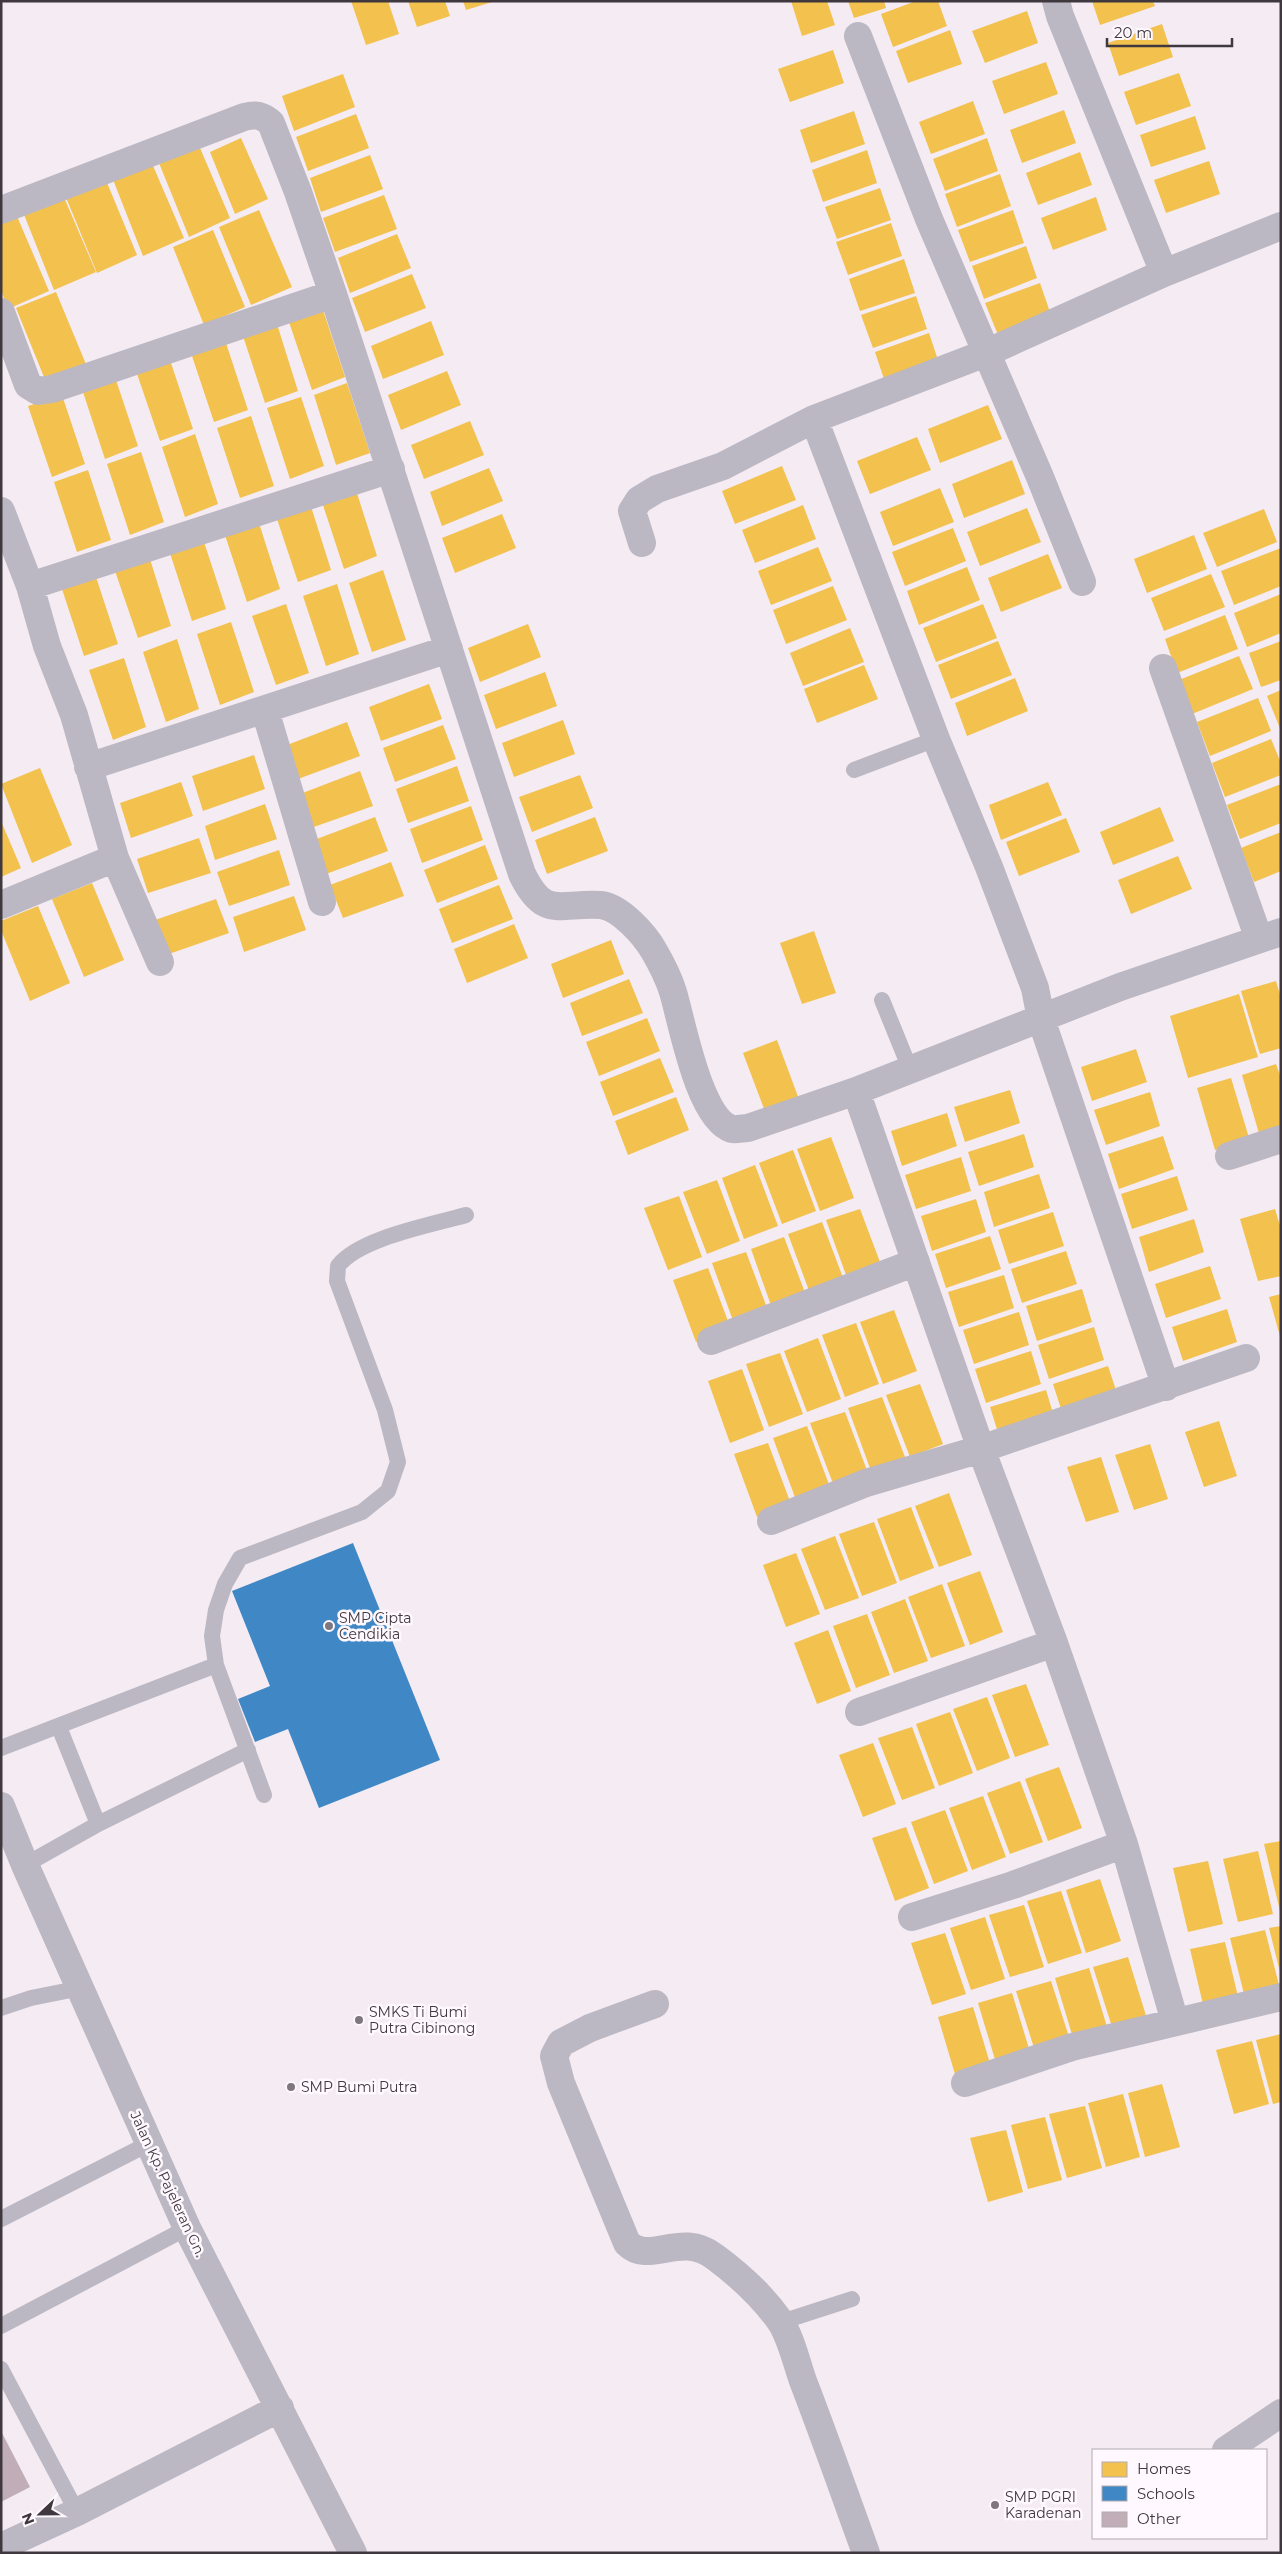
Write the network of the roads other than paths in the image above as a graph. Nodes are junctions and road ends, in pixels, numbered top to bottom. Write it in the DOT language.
graph roads {
  1 [pos="1056,1"];
  2 [pos="858,36"];
  3 [pos="1,210"];
  4 [pos="1281,226"];
  5 [pos="1164,273"];
  6 [pos="333,294"];
  7 [pos="1,312"];
  8 [pos="986,353"];
  9 [pos="814,419"];
  10 [pos="390,469"];
  11 [pos="1,511"];
  12 [pos="642,543"];
  13 [pos="1082,582"];
  14 [pos="30,586"];
  15 [pos="449,649"];
  16 [pos="1163,668"];
  17 [pos="265,710"];
  18 [pos="936,738"];
  19 [pos="88,767"];
  20 [pos="854,770"];
  21 [pos="114,858"];
  22 [pos="322,902"];
  23 [pos="1,905"];
  24 [pos="1270,935"];
  25 [pos="160,962"];
  26 [pos="882,1000"];
  27 [pos="1042,1019"];
  28 [pos="910,1069"];
  29 [pos="856,1091"];
  30 [pos="1281,1139"];
  31 [pos="1229,1156"];
  32 [pos="466,1215"];
  33 [pos="916,1262"];
  34 [pos="711,1341"];
  35 [pos="1246,1358"];
  36 [pos="1166,1387"];
  37 [pos="980,1450"];
  38 [pos="771,1521"];
  39 [pos="1054,1643"];
  40 [pos="216,1665"];
  41 [pos="859,1712"];
  42 [pos="59,1727"];
  43 [pos="1,1748"];
  44 [pos="248,1750"];
  45 [pos="264,1795"];
  46 [pos="1,1806"];
  47 [pos="98,1824"];
  48 [pos="1124,1844"];
  49 [pos="25,1865"];
  50 [pos="912,1917"];
  51 [pos="80,1988"];
  52 [pos="1281,1997"];
  53 [pos="655,2004"];
  54 [pos="1,2008"];
  55 [pos="1175,2022"];
  56 [pos="965,2083"];
  57 [pos="148,2144"];
  58 [pos="1,2219"];
  59 [pos="188,2228"];
  60 [pos="852,2299"];
  61 [pos="781,2322"];
  62 [pos="1,2326"];
  63 [pos="1,2369"];
  64 [pos="280,2408"];
  65 [pos="1281,2413"];
  66 [pos="1227,2449"];
  67 [pos="77,2512"];
  68 [pos="1,2547"];
  69 [pos="353,2553"];
  70 [pos="866,2553"];
  1 -- 5 [label="street"];
  2 -- 8 [label="street"];
  3 -- 6 [label="street"];
  4 -- 5 [label="street"];
  5 -- 8 [label="street"];
  6 -- 7 [label="street"];
  6 -- 10 [label="street"];
  8 -- 9 [label="street"];
  8 -- 13 [label="street"];
  9 -- 12 [label="street"];
  9 -- 18 [label="street"];
  10 -- 14 [label="street"];
  10 -- 15 [label="street"];
  11 -- 14 [label="street"];
  14 -- 19 [label="street"];
  15 -- 17 [label="street"];
  15 -- 29 [label="street"];
  16 -- 24 [label="street"];
  17 -- 19 [label="street"];
  17 -- 22 [label="street"];
  18 -- 20 [label="lane"];
  18 -- 27 [label="street"];
  19 -- 21 [label="street"];
  21 -- 23 [label="street"];
  21 -- 25 [label="street"];
  24 -- 27 [label="street"];
  26 -- 28 [label="lane"];
  27 -- 28 [label="street"];
  27 -- 36 [label="street"];
  28 -- 29 [label="street"];
  29 -- 33 [label="street"];
  30 -- 31 [label="street"];
  32 -- 40 [label="lane"];
  33 -- 34 [label="street"];
  33 -- 37 [label="street"];
  35 -- 36 [label="street"];
  36 -- 37 [label="street"];
  37 -- 38 [label="street"];
  37 -- 39 [label="street"];
  39 -- 41 [label="street"];
  39 -- 48 [label="street"];
  40 -- 42 [label="lane"];
  40 -- 44 [label="lane"];
  42 -- 43 [label="lane"];
  42 -- 47 [label="lane"];
  44 -- 45 [label="lane"];
  44 -- 47 [label="lane"];
  46 -- 49 [label="street, Jalan Kp. Pajeleran Gn."];
  47 -- 49 [label="lane"];
  48 -- 50 [label="street"];
  48 -- 55 [label="street"];
  49 -- 51 [label="street, Jalan Kp. Pajeleran Gn."];
  51 -- 54 [label="lane"];
  51 -- 57 [label="street, Jalan Kp. Pajeleran Gn."];
  52 -- 55 [label="street"];
  53 -- 61 [label="street"];
  55 -- 56 [label="street"];
  57 -- 58 [label="lane"];
  57 -- 59 [label="street, Jalan Kp. Pajeleran Gn."];
  59 -- 62 [label="lane"];
  59 -- 64 [label="street, Jalan Kp. Pajeleran Gn."];
  60 -- 61 [label="lane"];
  61 -- 70 [label="street"];
  63 -- 67 [label="lane"];
  64 -- 67 [label="street"];
  64 -- 69 [label="street, Jalan Kp. Pajeleran Gn."];
  65 -- 66 [label="street"];
  67 -- 68 [label="street"];
}
